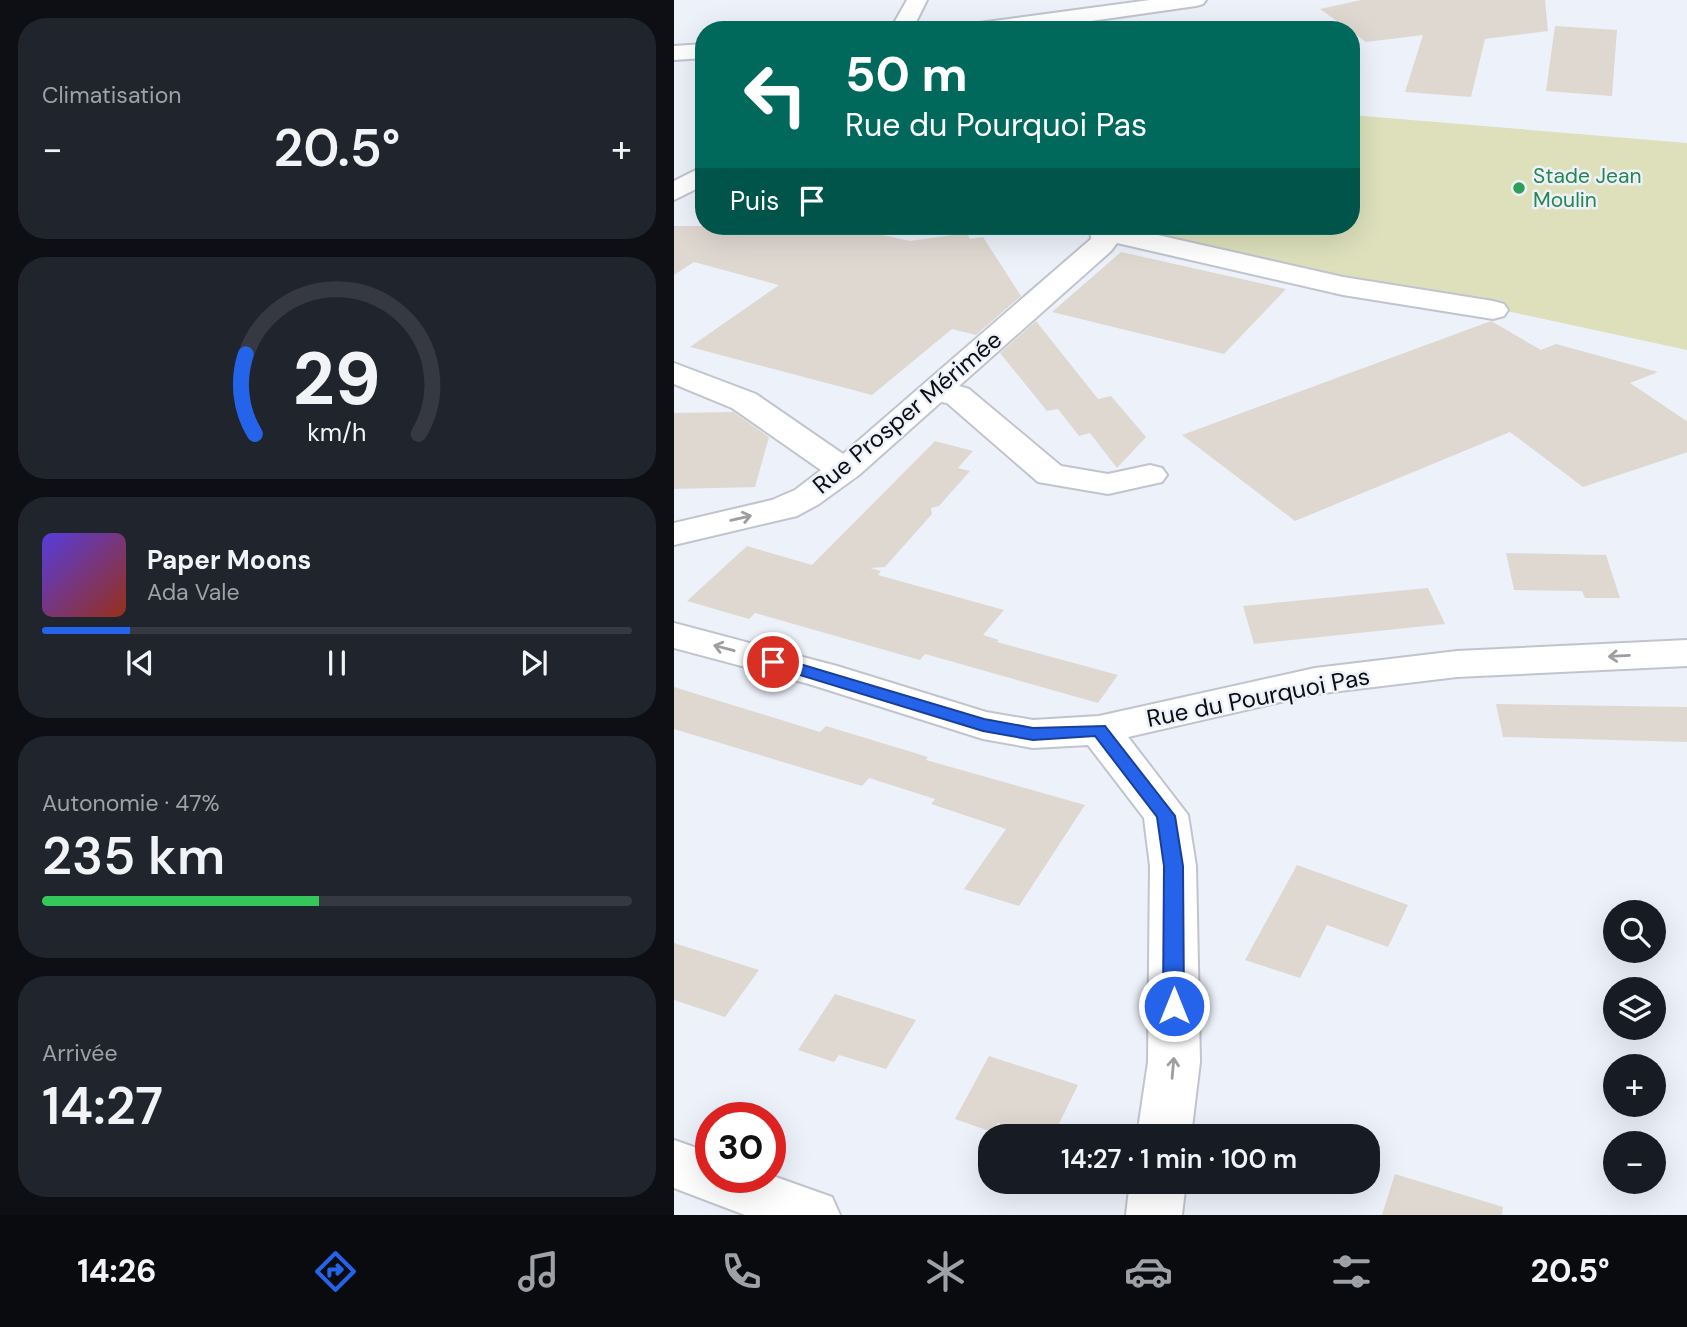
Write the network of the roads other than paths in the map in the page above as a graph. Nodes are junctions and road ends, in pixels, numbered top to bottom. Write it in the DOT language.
graph roads {
  1 [pos="917,0"];
  2 [pos="1196,0"];
  3 [pos="906,21"];
  4 [pos="1044,21"];
  5 [pos="695,52"];
  6 [pos="674,53"];
  7 [pos="695,179"];
  8 [pos="674,192"];
  9 [pos="1105,235"];
  10 [pos="1130,235"];
  11 [pos="1493,310"];
  12 [pos="674,373"];
  13 [pos="934,391"];
  14 [pos="847,468"];
  15 [pos="1151,475"];
  16 [pos="674,534"];
  17 [pos="674,635"];
  18 [pos="1687,653"];
  19 [pos="1099,730"];
  20 [pos="1166,1124"];
  21 [pos="674,1164"];
  22 [pos="1156,1194"];
  23 [pos="734,1202"];
  24 [pos="812,1215"];
  25 [pos="1154,1215"];
  1 -- 3 [label="street"];
  2 -- 4 [label="street"];
  5 -- 6 [label="street"];
  7 -- 8 [label="street"];
  9 -- 13 [label="street, Rue Prosper Mérimée"];
  10 -- 11 [label="street, Rue Prosper Mérimée"];
  12 -- 14 [label="street"];
  13 -- 14 [label="street, Rue Prosper Mérimée"];
  13 -- 15 [label="street"];
  16 -- 14 [label="street, Rue Prosper Mérimée, one-way"];
  19 -- 17 [label="street, Rue du Pourquoi Pas, one-way"];
  18 -- 19 [label="street, Rue du Pourquoi Pas, one-way"];
  20 -- 19 [label="street, one-way"];
  21 -- 23 [label="street"];
  22 -- 25 [label="street"];
  23 -- 24 [label="street"];
}
